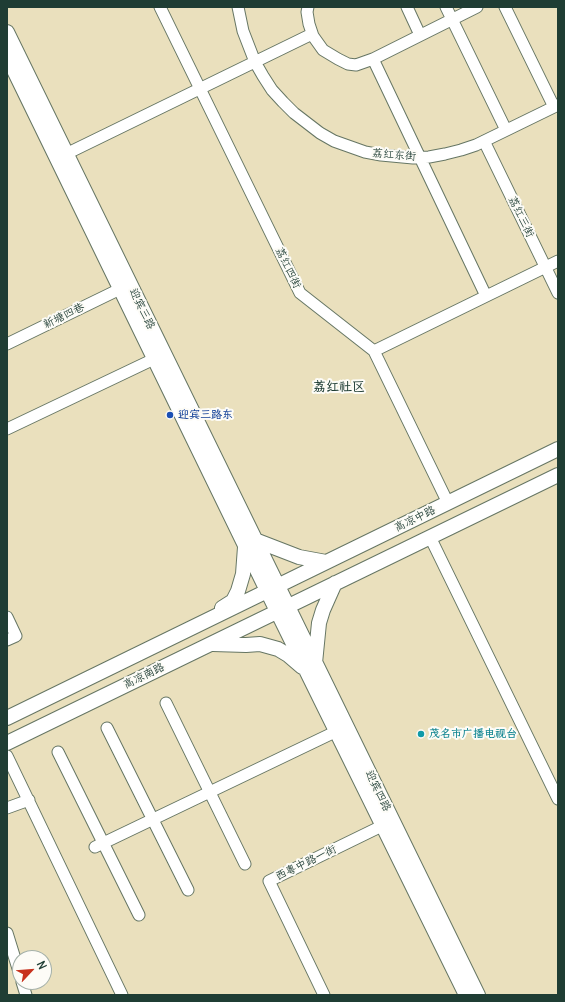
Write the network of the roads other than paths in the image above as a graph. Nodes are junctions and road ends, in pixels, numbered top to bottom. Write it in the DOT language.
graph roads {
  1 [pos="160,7"];
  2 [pos="238,7"];
  3 [pos="308,7"];
  4 [pos="407,7"];
  5 [pos="446,7"];
  6 [pos="477,7"];
  7 [pos="505,7"];
  8 [pos="452,20"];
  9 [pos="7,32"];
  10 [pos="312,34"];
  11 [pos="420,35"];
  12 [pos="7,56"];
  13 [pos="373,59"];
  14 [pos="255,62"];
  15 [pos="200,89"];
  16 [pos="556,106"];
  17 [pos="506,130"];
  18 [pos="484,141"];
  19 [pos="66,154"];
  20 [pos="420,158"];
  21 [pos="558,262"];
  22 [pos="546,268"];
  23 [pos="120,289"];
  24 [pos="558,292"];
  25 [pos="486,296"];
  26 [pos="7,344"];
  27 [pos="374,351"];
  28 [pos="154,359"];
  29 [pos="7,429"];
  30 [pos="558,449"];
  31 [pos="558,475"];
  32 [pos="448,503"];
  33 [pos="391,530"];
  34 [pos="430,537"];
  35 [pos="250,542"];
  36 [pos="401,551"];
  37 [pos="326,562"];
  38 [pos="335,583"];
  39 [pos="277,599"];
  40 [pos="7,617"];
  41 [pos="202,623"];
  42 [pos="7,640"];
  43 [pos="211,644"];
  44 [pos="136,655"];
  45 [pos="311,668"];
  46 [pos="146,676"];
  47 [pos="166,703"];
  48 [pos="7,718"];
  49 [pos="107,728"];
  50 [pos="336,731"];
  51 [pos="7,744"];
  52 [pos="58,752"];
  53 [pos="7,756"];
  54 [pos="209,792"];
  55 [pos="558,799"];
  56 [pos="29,800"];
  57 [pos="7,808"];
  58 [pos="153,819"];
  59 [pos="388,824"];
  60 [pos="99,845"];
  61 [pos="245,864"];
  62 [pos="188,890"];
  63 [pos="139,915"];
  64 [pos="7,933"];
  65 [pos="12,950"];
  66 [pos="122,995"];
  67 [pos="324,995"];
  68 [pos="466,995"];
  69 [pos="478,995"];
  1 -- 15 [label="street, 荔红四街"];
  2 -- 14 [label="street, 荔红东街"];
  3 -- 10 [label="street"];
  4 -- 11 [label="street"];
  5 -- 8 [label="street"];
  6 -- 8 [label="street"];
  7 -- 16 [label="street"];
  8 -- 11 [label="street"];
  8 -- 17 [label="street"];
  9 -- 19 [label="main road, 迎宾三路"];
  10 -- 13 [label="street"];
  10 -- 14 [label="street"];
  11 -- 13 [label="street"];
  12 -- 23 [label="main road, 迎宾三路"];
  13 -- 20 [label="street"];
  14 -- 15 [label="street"];
  14 -- 20 [label="street, 荔红东街"];
  15 -- 19 [label="street"];
  15 -- 27 [label="street, 荔红四街"];
  16 -- 17 [label="street, 荔红东街"];
  17 -- 18 [label="street, 荔红东街"];
  18 -- 20 [label="street, 荔红东街"];
  18 -- 22 [label="street, 荔红三街"];
  19 -- 35 [label="main road, 迎宾三路"];
  20 -- 25 [label="street"];
  21 -- 22 [label="street"];
  22 -- 24 [label="street, 荔红三街"];
  22 -- 25 [label="street"];
  23 -- 26 [label="street, 新塘四巷"];
  23 -- 28 [label="main road, 迎宾三路"];
  25 -- 27 [label="street"];
  27 -- 32 [label="street, 荔红四街"];
  28 -- 29 [label="street"];
  28 -- 35 [label="main road, 迎宾三路"];
  30 -- 32 [label="main road, 高凉中路"];
  31 -- 34 [label="main road, 高凉中路"];
  32 -- 33 [label="main road, 高凉中路"];
  33 -- 36 [label="main road"];
  33 -- 37 [label="main road, 高凉中路"];
  34 -- 36 [label="main road, 高凉中路"];
  34 -- 55 [label="street"];
  35 -- 37 [label="main road"];
  35 -- 39 [label="main road, 迎宾三路"];
  35 -- 41 [label="main road"];
  36 -- 38 [label="main road, 高凉中路"];
  37 -- 39 [label="main road, 高凉中路"];
  38 -- 39 [label="main road, 高凉中路"];
  38 -- 45 [label="main road"];
  39 -- 41 [label="main road, 高凉南路"];
  39 -- 43 [label="main road, 高凉南路"];
  39 -- 45 [label="main road, 迎宾四路"];
  40 -- 42 [label="street"];
  41 -- 44 [label="main road, 高凉南路"];
  43 -- 45 [label="main road"];
  43 -- 46 [label="main road, 高凉南路"];
  44 -- 46 [label="main road"];
  44 -- 48 [label="main road, 高凉南路"];
  45 -- 50 [label="main road, 迎宾四路"];
  45 -- 59 [label="main road, 迎宾四路"];
  46 -- 51 [label="main road, 高凉南路"];
  47 -- 54 [label="street"];
  49 -- 58 [label="street"];
  50 -- 54 [label="street"];
  50 -- 59 [label="main road, 迎宾四路"];
  52 -- 60 [label="street"];
  53 -- 56 [label="street"];
  54 -- 58 [label="street"];
  54 -- 61 [label="street"];
  56 -- 57 [label="street"];
  56 -- 66 [label="street"];
  58 -- 60 [label="street"];
  58 -- 62 [label="street"];
  59 -- 67 [label="street, 西粤中路一街"];
  59 -- 68 [label="main road, 迎宾四路"];
  59 -- 69 [label="main road, 迎宾四路"];
  60 -- 63 [label="street"];
  64 -- 65 [label="street"];
}
